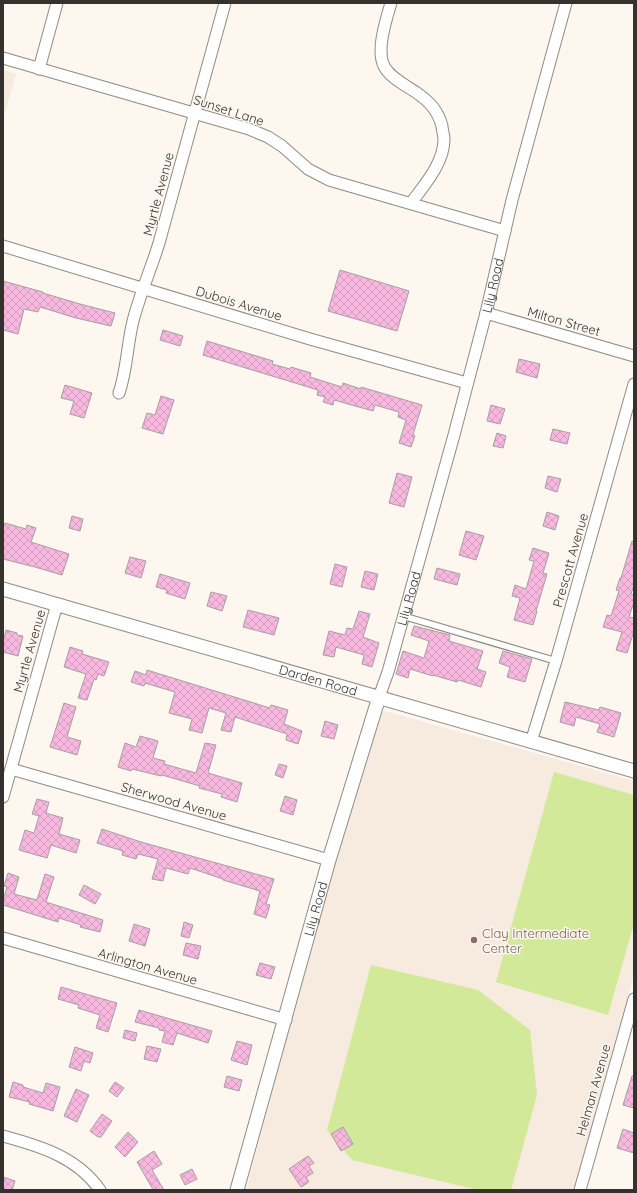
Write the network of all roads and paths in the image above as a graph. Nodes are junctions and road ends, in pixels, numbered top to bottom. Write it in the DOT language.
graph roads {
  1 [pos="57,3"];
  2 [pos="225,3"];
  3 [pos="391,3"];
  4 [pos="566,3"];
  5 [pos="3,58"];
  6 [pos="39,69"];
  7 [pos="194,114"];
  8 [pos="411,203"];
  9 [pos="504,231"];
  10 [pos="3,246"];
  11 [pos="143,289"];
  12 [pos="486,313"];
  13 [pos="634,356"];
  14 [pos="467,383"];
  15 [pos="634,384"];
  16 [pos="119,393"];
  17 [pos="3,589"];
  18 [pos="57,604"];
  19 [pos="403,616"];
  20 [pos="556,661"];
  21 [pos="379,697"];
  22 [pos="531,742"];
  23 [pos="11,769"];
  24 [pos="634,771"];
  25 [pos="3,797"];
  26 [pos="329,860"];
  27 [pos="3,938"];
  28 [pos="634,999"];
  29 [pos="286,1020"];
  30 [pos="3,1136"];
  31 [pos="100,1190"];
  32 [pos="238,1190"];
  33 [pos="580,1190"];
  1 -- 6 [label="street"];
  2 -- 7 [label="street, Myrtle Avenue"];
  3 -- 8 [label="street"];
  4 -- 9 [label="street, Lily Road"];
  5 -- 6 [label="street, Sunset Lane"];
  6 -- 7 [label="street, Sunset Lane"];
  7 -- 8 [label="street, Sunset Lane"];
  7 -- 11 [label="street, Myrtle Avenue"];
  8 -- 9 [label="street, Sunset Lane"];
  9 -- 12 [label="street, Lily Road"];
  10 -- 11 [label="street, Dubois Avenue"];
  11 -- 14 [label="street, Dubois Avenue"];
  11 -- 16 [label="street, Myrtle Avenue"];
  12 -- 13 [label="street, Milton Street"];
  12 -- 14 [label="street, Lily Road"];
  14 -- 19 [label="street, Lily Road"];
  15 -- 20 [label="street, Prescott Avenue"];
  17 -- 18 [label="street, Darden Road"];
  18 -- 21 [label="street, Darden Road"];
  18 -- 23 [label="street, Myrtle Avenue"];
  19 -- 20 [label="lane"];
  19 -- 21 [label="street, Lily Road"];
  20 -- 22 [label="street, Prescott Avenue"];
  21 -- 22 [label="street, Darden Road"];
  21 -- 26 [label="street, Lily Road"];
  22 -- 24 [label="street, Darden Road"];
  23 -- 25 [label="street, Myrtle Avenue"];
  23 -- 26 [label="street, Sherwood Avenue"];
  26 -- 29 [label="street, Lily Road"];
  27 -- 29 [label="street, Arlington Avenue"];
  28 -- 33 [label="street, Helman Avenue"];
  29 -- 32 [label="street, Lily Road"];
  30 -- 31 [label="street"];
}
